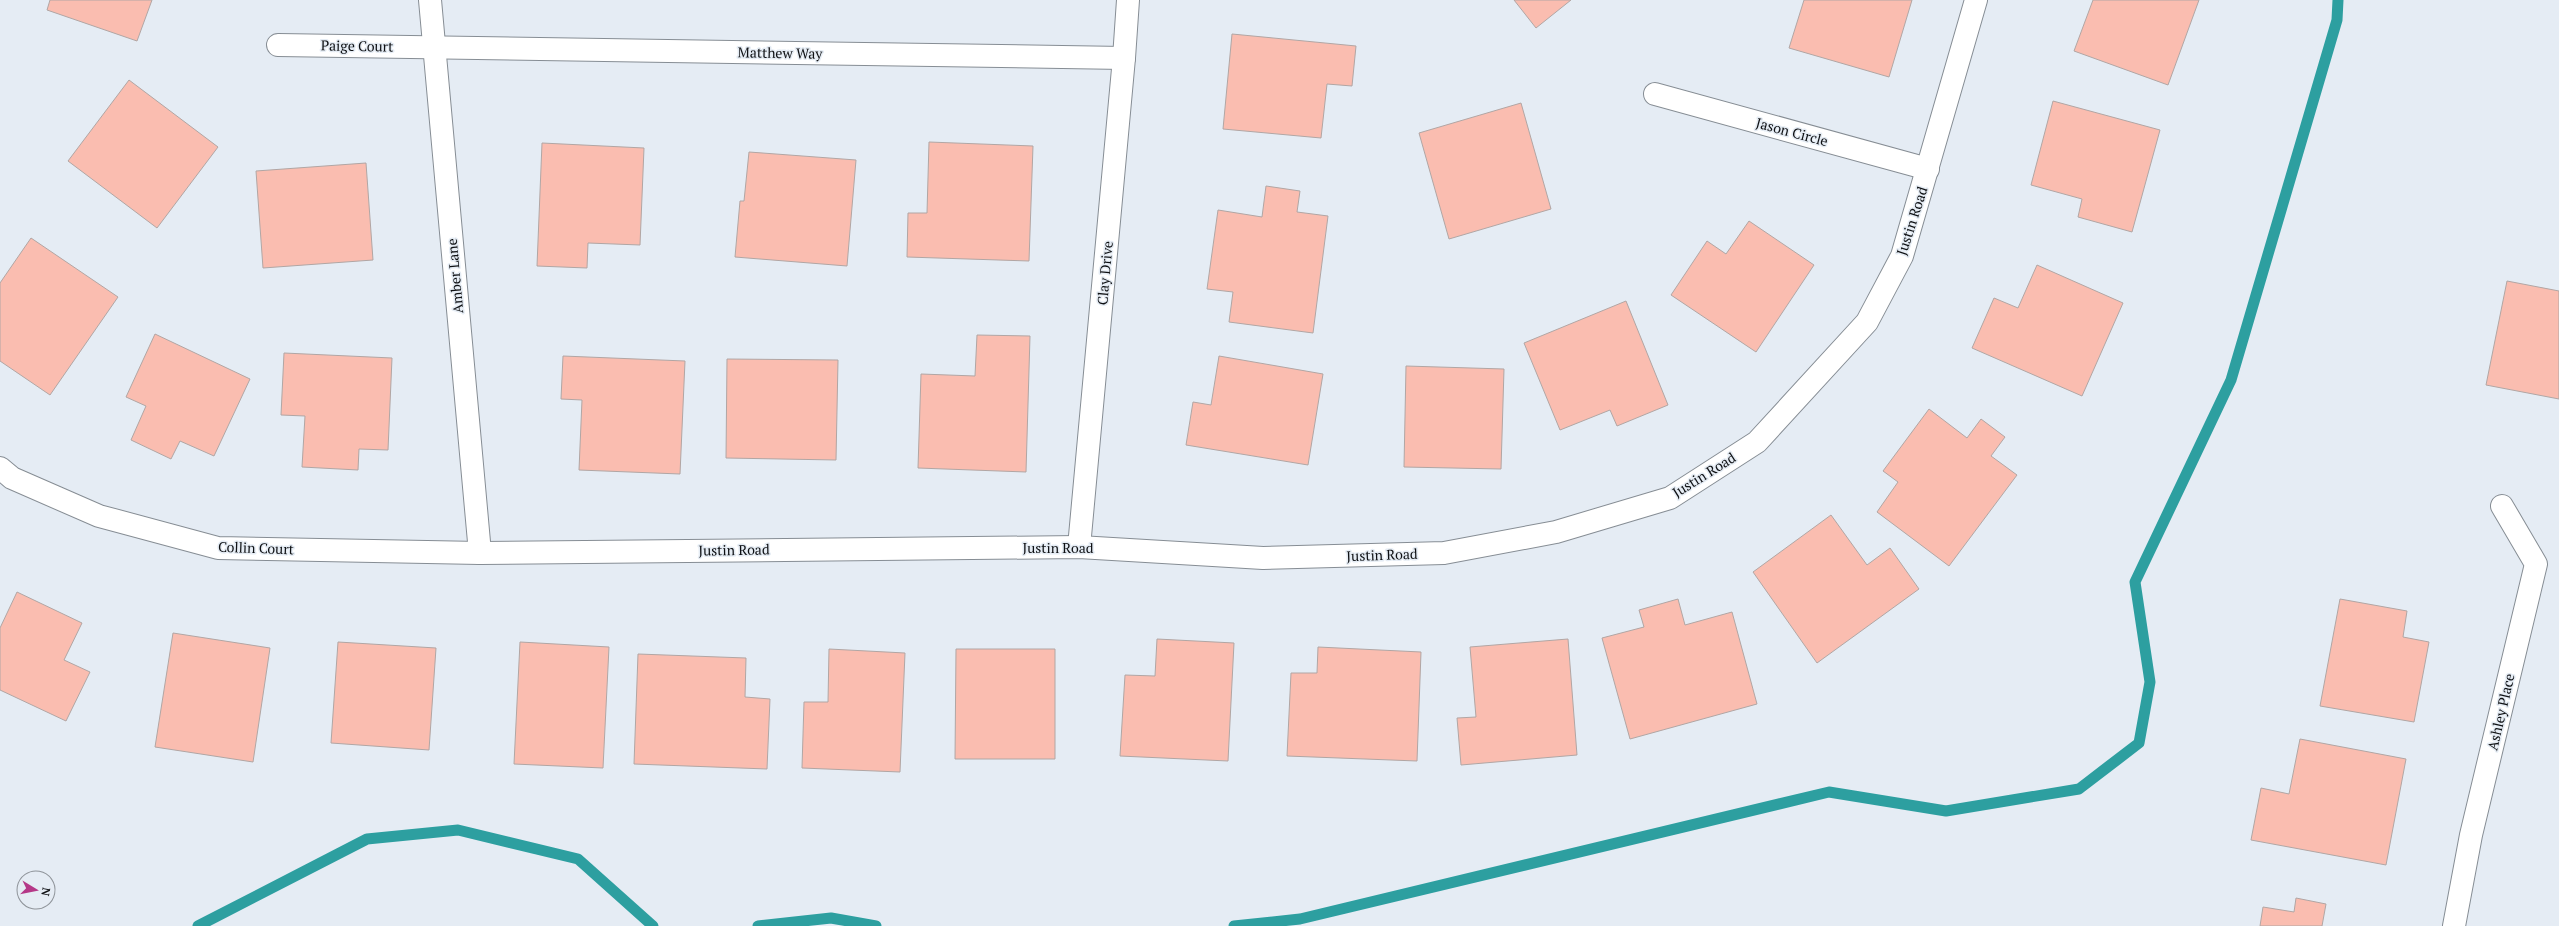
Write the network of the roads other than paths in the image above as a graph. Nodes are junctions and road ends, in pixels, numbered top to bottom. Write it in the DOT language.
graph roads {
  1 [pos="430,0"];
  2 [pos="1128,0"];
  3 [pos="1976,0"];
  4 [pos="278,45"];
  5 [pos="435,47"];
  6 [pos="1124,58"];
  7 [pos="1655,94"];
  8 [pos="1928,169"];
  9 [pos="0,468"];
  10 [pos="2502,506"];
  11 [pos="1079,547"];
  12 [pos="480,553"];
  13 [pos="2454,926"];
  1 -- 5 [label="street, Amber Lane"];
  2 -- 6 [label="street, Clay Drive"];
  3 -- 8 [label="street, Justin Road"];
  4 -- 5 [label="street, Paige Court"];
  5 -- 6 [label="street, Matthew Way"];
  5 -- 12 [label="street, Amber Lane"];
  6 -- 11 [label="street, Clay Drive"];
  7 -- 8 [label="street, Jason Circle"];
  8 -- 11 [label="street, Justin Road"];
  9 -- 12 [label="street, Collin Court"];
  10 -- 13 [label="street, Ashley Place"];
  11 -- 12 [label="street, Justin Road"];
}
